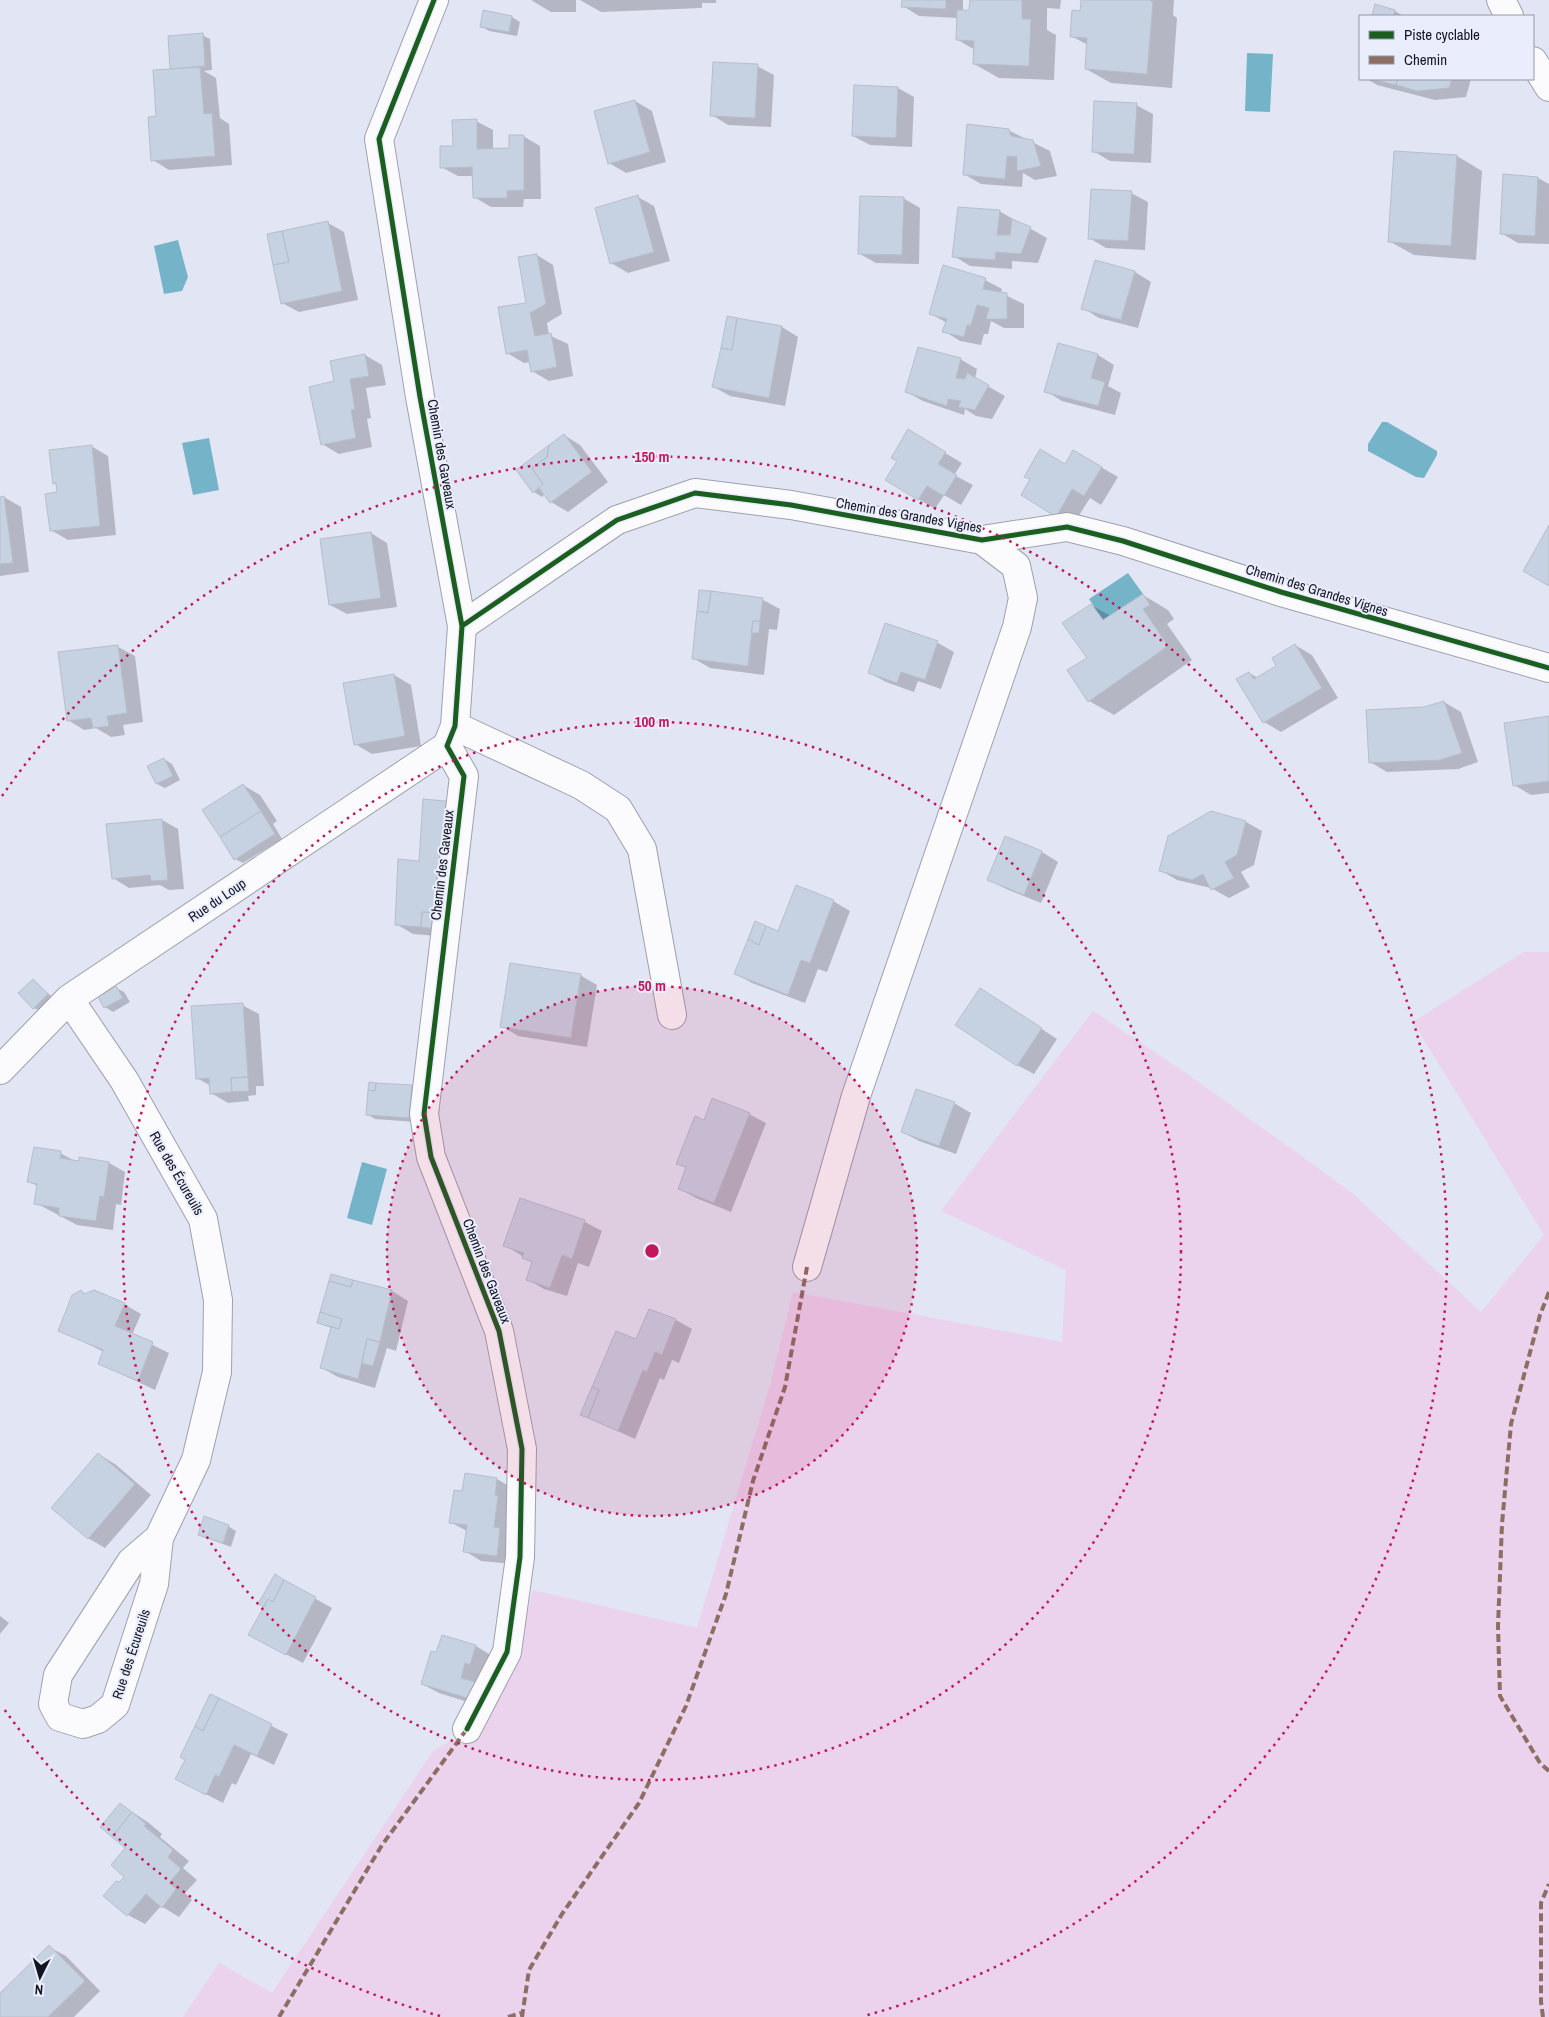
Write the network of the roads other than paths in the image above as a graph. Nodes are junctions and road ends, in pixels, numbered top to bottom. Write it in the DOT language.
graph roads {
  1 [pos="434,0"];
  2 [pos="1501,0"];
  3 [pos="1508,15"];
  4 [pos="1534,63"];
  5 [pos="1549,86"];
  6 [pos="982,540"];
  7 [pos="462,626"];
  8 [pos="1549,668"];
  9 [pos="451,736"];
  10 [pos="69,999"];
  11 [pos="672,1016"];
  12 [pos="0,1070"];
  13 [pos="807,1267"];
  14 [pos="159,1538"];
  15 [pos="467,1729"];
  1 -- 7 [label="street, Chemin des Gaveaux"];
  2 -- 3 [label="street"];
  4 -- 5 [label="street"];
  6 -- 7 [label="street, Chemin des Grandes Vignes"];
  6 -- 8 [label="street, Chemin des Grandes Vignes"];
  6 -- 13 [label="street"];
  7 -- 9 [label="street, Chemin des Gaveaux"];
  9 -- 10 [label="street, Rue du Loup"];
  9 -- 11 [label="street"];
  9 -- 15 [label="street, Chemin des Gaveaux"];
  10 -- 12 [label="street, Rue du Loup"];
  10 -- 14 [label="street, Rue des Écureuils"];
  14 -- 14 [label="street, Rue des Écureuils"];
}
